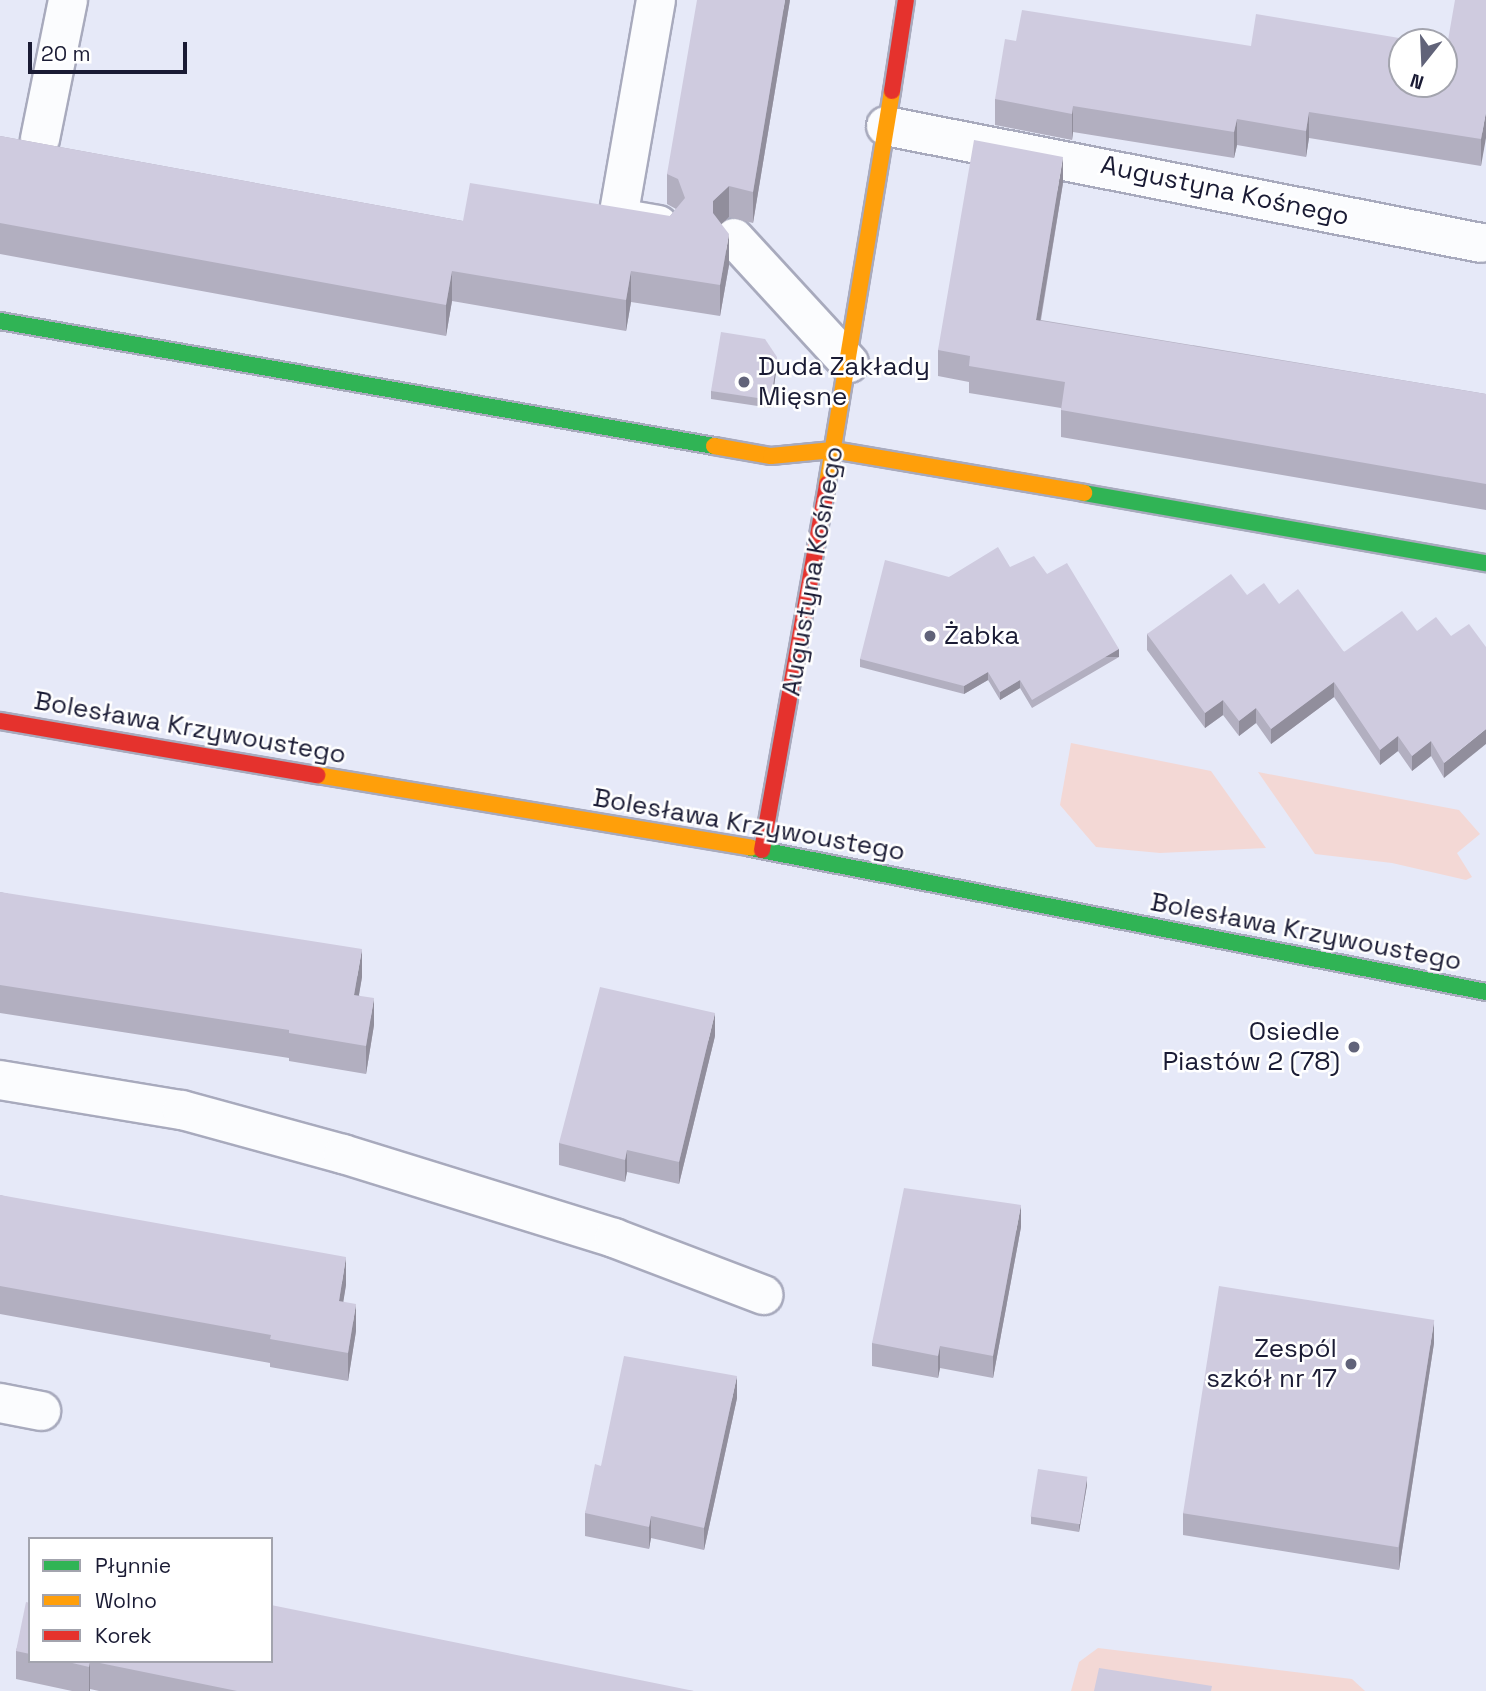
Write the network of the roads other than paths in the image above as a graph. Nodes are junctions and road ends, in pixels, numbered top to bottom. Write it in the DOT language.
graph roads {
  1 [pos="68,0"];
  2 [pos="656,0"];
  3 [pos="906,0"];
  4 [pos="886,126"];
  5 [pos="40,138"];
  6 [pos="663,226"];
  7 [pos="734,238"];
  8 [pos="1481,243"];
  9 [pos="0,321"];
  10 [pos="849,363"];
  11 [pos="833,450"];
  12 [pos="1486,563"];
  13 [pos="0,720"];
  14 [pos="762,850"];
  15 [pos="1486,992"];
  16 [pos="0,1080"];
  17 [pos="763,1295"];
  18 [pos="0,1403"];
  19 [pos="41,1411"];
  1 -- 5 [label="street"];
  2 -- 6 [label="street"];
  3 -- 4 [label="street, Augustyna Kośnego"];
  4 -- 8 [label="street, Augustyna Kośnego"];
  4 -- 10 [label="street, Augustyna Kośnego"];
  7 -- 10 [label="street"];
  9 -- 11 [label="street"];
  10 -- 11 [label="street, Augustyna Kośnego"];
  11 -- 12 [label="street"];
  11 -- 14 [label="street, Augustyna Kośnego"];
  13 -- 14 [label="street, Bolesława Krzywoustego"];
  14 -- 15 [label="street, Bolesława Krzywoustego"];
  16 -- 17 [label="street"];
  18 -- 19 [label="street"];
}
